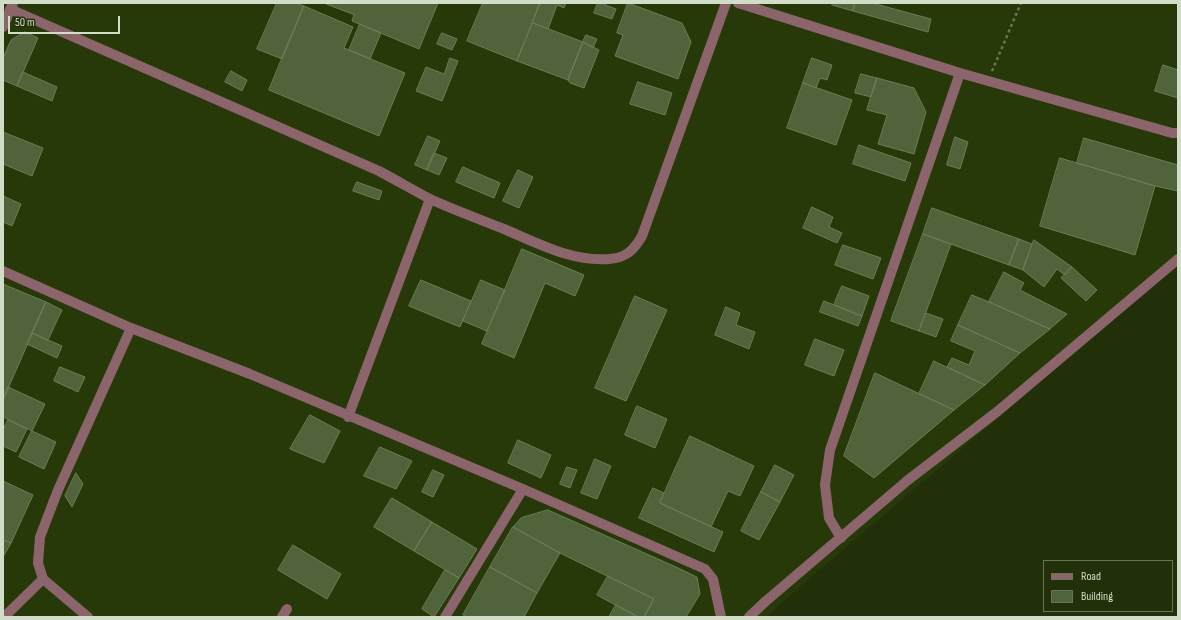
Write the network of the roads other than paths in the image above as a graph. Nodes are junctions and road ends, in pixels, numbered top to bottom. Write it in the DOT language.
graph roads {
  1 [pos="726,3"];
  2 [pos="738,3"];
  3 [pos="12,6"];
  4 [pos="3,27"];
  5 [pos="960,72"];
  6 [pos="1178,133"];
  7 [pos="430,199"];
  8 [pos="1178,259"];
  9 [pos="3,272"];
  10 [pos="131,328"];
  11 [pos="348,417"];
  12 [pos="523,489"];
  13 [pos="841,538"];
  14 [pos="43,579"];
  15 [pos="4,617"];
  16 [pos="88,617"];
  17 [pos="445,617"];
  18 [pos="721,617"];
  19 [pos="749,617"];
  1 -- 7 [label="street"];
  2 -- 5 [label="street"];
  3 -- 4 [label="street"];
  3 -- 7 [label="street"];
  5 -- 6 [label="street"];
  5 -- 13 [label="street"];
  7 -- 11 [label="street"];
  8 -- 13 [label="street"];
  9 -- 10 [label="street"];
  10 -- 11 [label="street"];
  10 -- 14 [label="street"];
  11 -- 12 [label="street"];
  12 -- 17 [label="street"];
  12 -- 18 [label="street"];
  13 -- 19 [label="street"];
  14 -- 15 [label="street"];
  14 -- 16 [label="street"];
}
